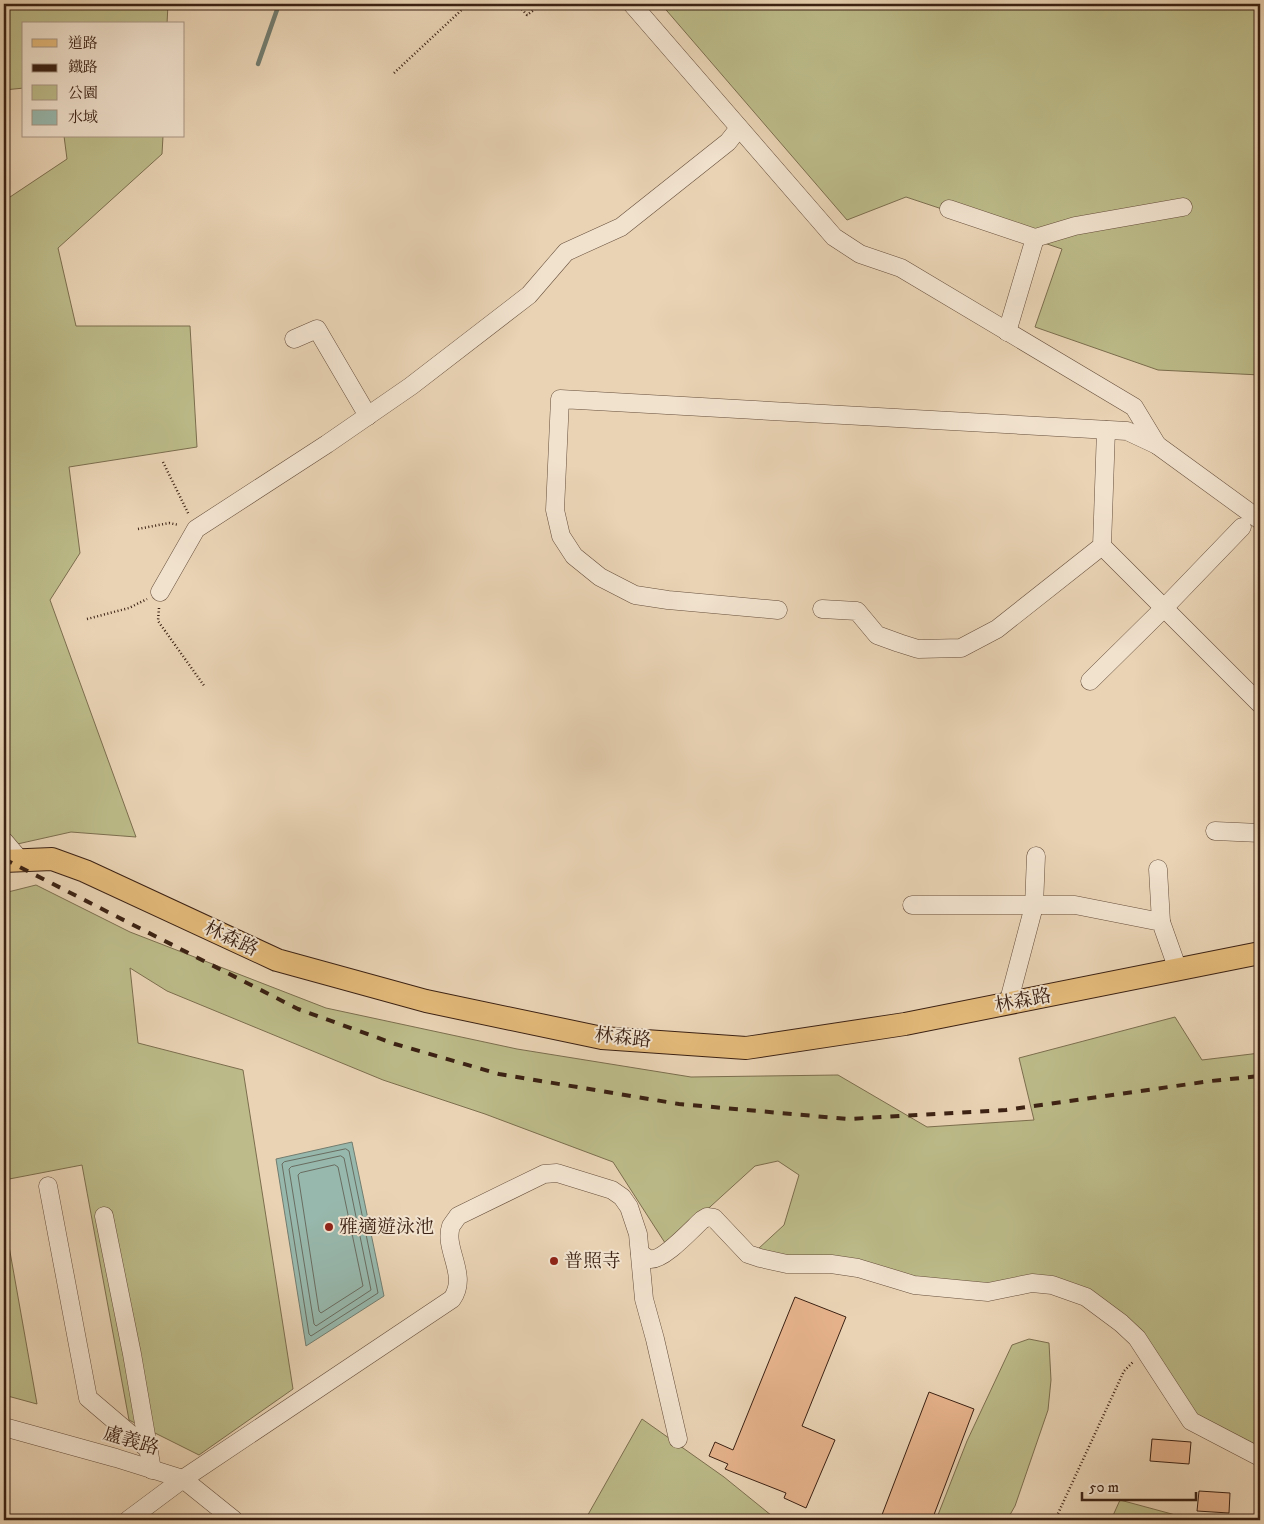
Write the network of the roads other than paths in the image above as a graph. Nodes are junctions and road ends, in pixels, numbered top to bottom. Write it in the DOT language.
graph roads {
  1 [pos="632,4"];
  2 [pos="739,128"];
  3 [pos="1183,207"];
  4 [pos="950,208"];
  5 [pos="1035,238"];
  6 [pos="1008,332"];
  7 [pos="294,339"];
  8 [pos="368,416"];
  9 [pos="1106,430"];
  10 [pos="1157,445"];
  11 [pos="1260,520"];
  12 [pos="1242,527"];
  13 [pos="1102,546"];
  14 [pos="160,592"];
  15 [pos="1164,608"];
  16 [pos="822,609"];
  17 [pos="778,610"];
  18 [pos="1090,681"];
  19 [pos="1260,704"];
  20 [pos="1215,831"];
  21 [pos="1260,832"];
  22 [pos="9,856"];
  23 [pos="1036,856"];
  24 [pos="1158,869"];
  25 [pos="912,905"];
  26 [pos="1034,906"];
  27 [pos="1161,922"];
  28 [pos="1260,953"];
  29 [pos="1178,970"];
  30 [pos="1008,1004"];
  31 [pos="48,1186"];
  32 [pos="104,1216"];
  33 [pos="640,1253"];
  34 [pos="4,1427"];
  35 [pos="678,1439"];
  36 [pos="149,1450"];
  37 [pos="1260,1457"];
  38 [pos="152,1470"];
  39 [pos="183,1479"];
  40 [pos="128,1520"];
  41 [pos="234,1520"];
  1 -- 2 [label="street"];
  2 -- 6 [label="street"];
  2 -- 8 [label="street"];
  3 -- 5 [label="street"];
  4 -- 5 [label="street"];
  5 -- 6 [label="street"];
  6 -- 10 [label="street"];
  7 -- 8 [label="street"];
  8 -- 14 [label="street"];
  9 -- 10 [label="street"];
  9 -- 13 [label="street"];
  9 -- 17 [label="street"];
  10 -- 11 [label="street"];
  12 -- 15 [label="street"];
  13 -- 15 [label="street"];
  13 -- 16 [label="street"];
  15 -- 18 [label="street"];
  15 -- 19 [label="street"];
  20 -- 21 [label="street"];
  22 -- 30 [label="main road, 林森路"];
  23 -- 26 [label="street"];
  24 -- 27 [label="street"];
  25 -- 26 [label="street"];
  26 -- 27 [label="street"];
  26 -- 30 [label="street"];
  27 -- 29 [label="street"];
  28 -- 29 [label="main road, 林森路"];
  29 -- 30 [label="main road, 林森路"];
  31 -- 36 [label="street"];
  32 -- 36 [label="street"];
  33 -- 35 [label="street"];
  33 -- 37 [label="street"];
  33 -- 39 [label="street"];
  34 -- 38 [label="street, 盧義路"];
  36 -- 38 [label="street"];
  38 -- 39 [label="street, 盧義路"];
  39 -- 40 [label="street"];
  39 -- 41 [label="street, 盧義路"];
}
